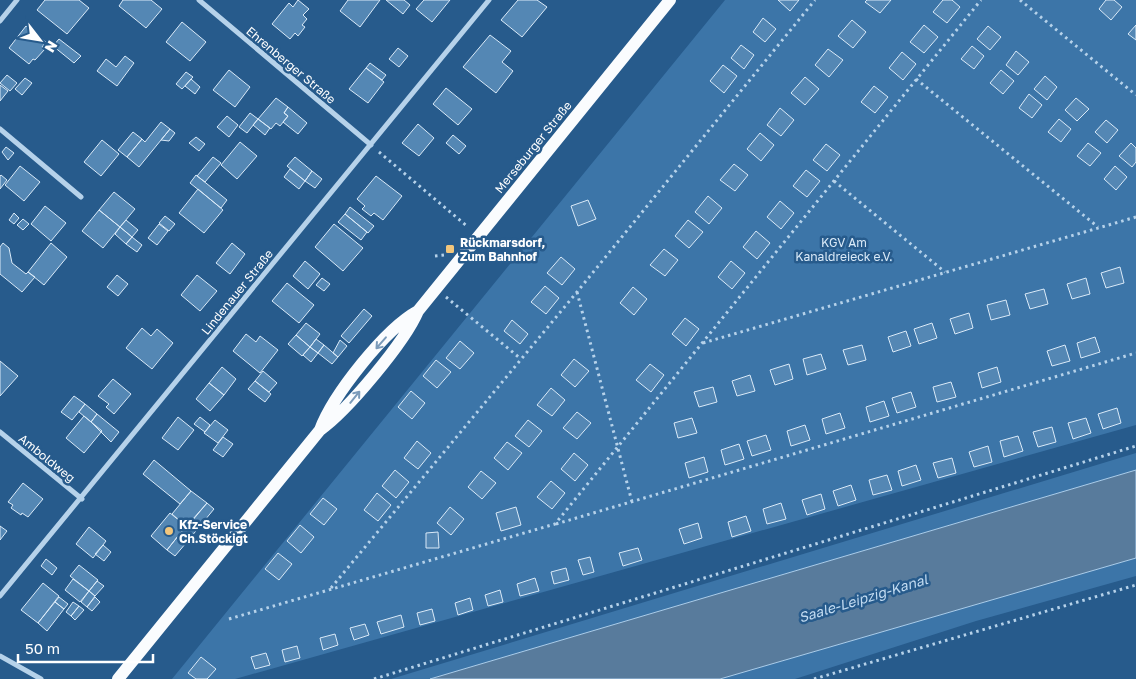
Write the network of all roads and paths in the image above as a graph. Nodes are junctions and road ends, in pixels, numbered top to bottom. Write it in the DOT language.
graph roads {
  1 [pos="16,0"];
  2 [pos="198,0"];
  3 [pos="489,0"];
  4 [pos="670,0"];
  5 [pos="815,0"];
  6 [pos="981,0"];
  7 [pos="1020,0"];
  8 [pos="0,21"];
  9 [pos="916,79"];
  10 [pos="1136,95"];
  11 [pos="0,129"];
  12 [pos="371,145"];
  13 [pos="834,180"];
  14 [pos="81,197"];
  15 [pos="1136,217"];
  16 [pos="1098,228"];
  17 [pos="478,235"];
  18 [pos="945,272"];
  19 [pos="436,288"];
  20 [pos="577,292"];
  21 [pos="702,343"];
  22 [pos="1136,353"];
  23 [pos="522,359"];
  24 [pos="0,432"];
  25 [pos="1136,446"];
  26 [pos="618,447"];
  27 [pos="82,499"];
  28 [pos="632,502"];
  29 [pos="555,524"];
  30 [pos="1136,585"];
  31 [pos="331,589"];
  32 [pos="0,596"];
  33 [pos="230,619"];
  34 [pos="0,656"];
  35 [pos="41,679"];
  36 [pos="118,679"];
  37 [pos="374,679"];
  38 [pos="814,679"];
  1 -- 8 [label="street"];
  2 -- 12 [label="street, Ehrenberger Straße"];
  3 -- 12 [label="street, Lindenauer Straße"];
  4 -- 17 [label="main road, Merseburger Straße"];
  5 -- 20 [label="path"];
  6 -- 9 [label="path"];
  7 -- 10 [label="path"];
  9 -- 13 [label="path"];
  9 -- 16 [label="path"];
  11 -- 14 [label="street"];
  12 -- 17 [label="path"];
  12 -- 27 [label="street, Lindenauer Straße"];
  13 -- 18 [label="path"];
  13 -- 21 [label="path"];
  15 -- 16 [label="path"];
  16 -- 18 [label="path"];
  17 -- 19 [label="main road, Merseburger Straße"];
  18 -- 21 [label="path"];
  19 -- 23 [label="path"];
  19 -- 36 [label="main road, Merseburger Straße"];
  20 -- 23 [label="path"];
  20 -- 26 [label="path"];
  21 -- 26 [label="path"];
  22 -- 28 [label="path"];
  23 -- 31 [label="path"];
  24 -- 27 [label="street, Amboldweg"];
  25 -- 37 [label="path"];
  26 -- 28 [label="path"];
  26 -- 29 [label="path"];
  27 -- 32 [label="street, Lindenauer Straße"];
  28 -- 29 [label="path"];
  29 -- 31 [label="path"];
  30 -- 38 [label="path"];
  31 -- 33 [label="path"];
  34 -- 35 [label="street"];
}
